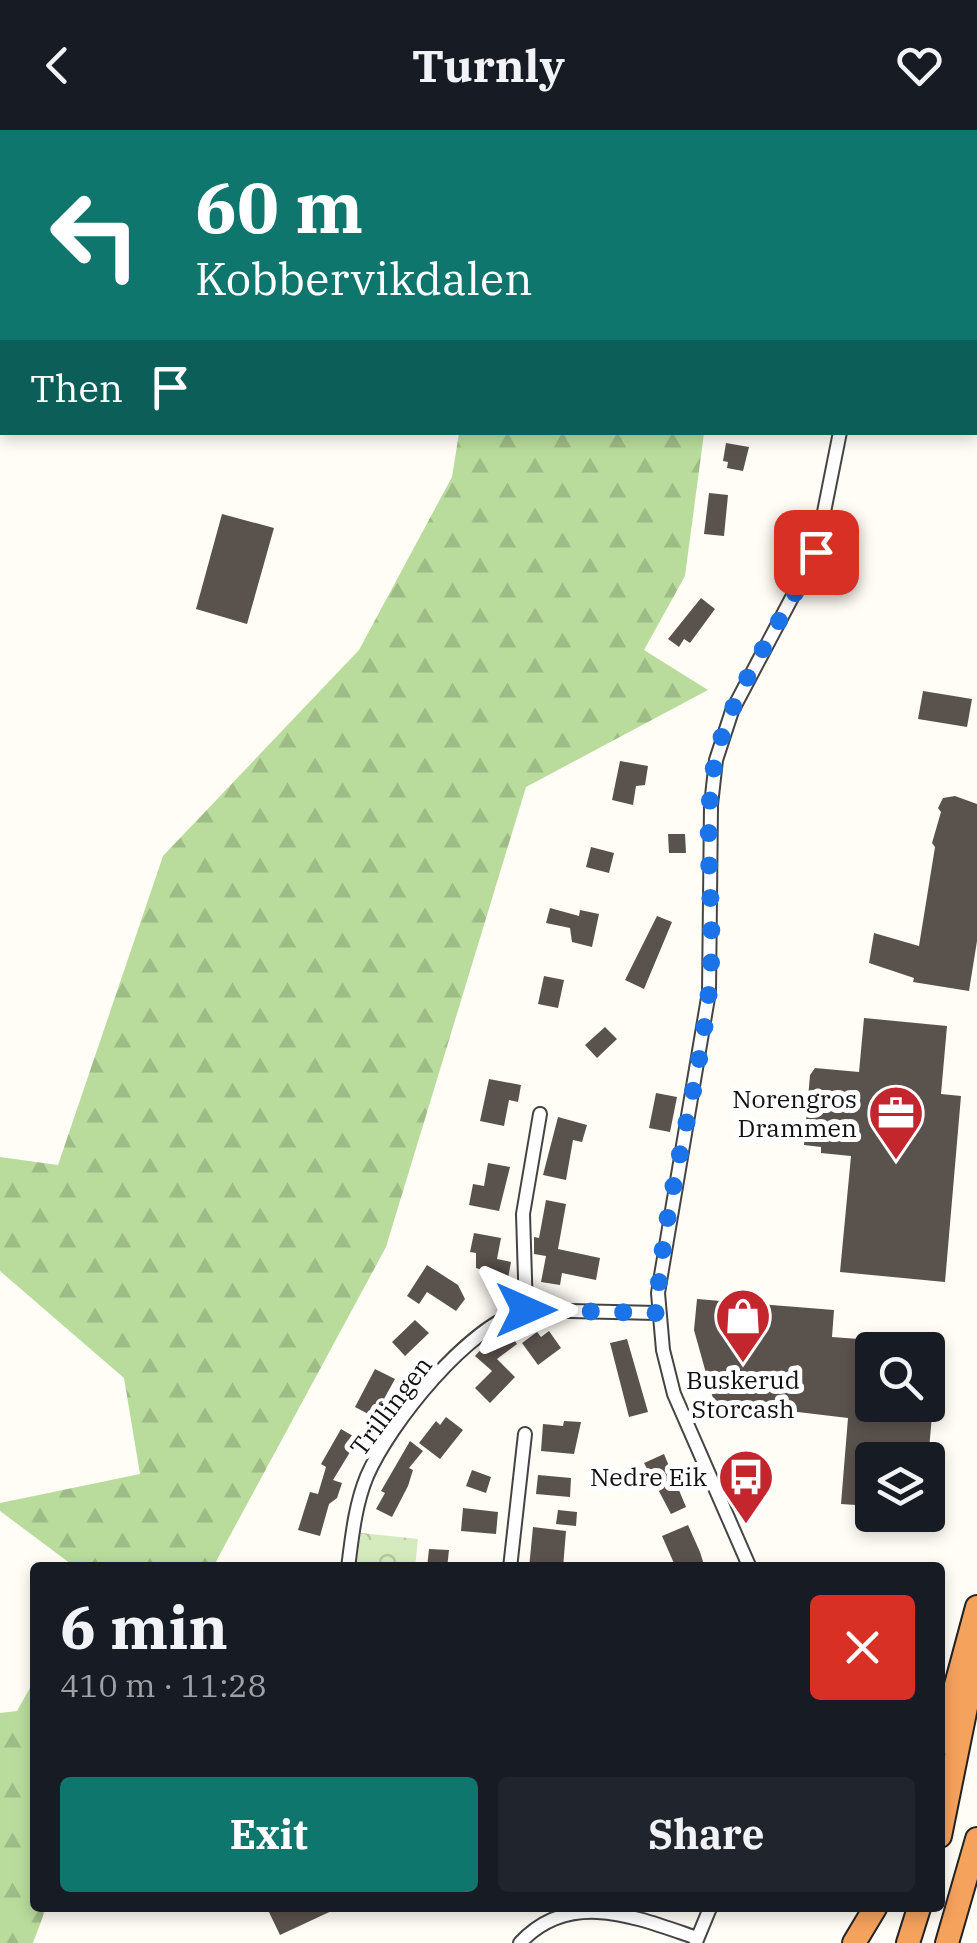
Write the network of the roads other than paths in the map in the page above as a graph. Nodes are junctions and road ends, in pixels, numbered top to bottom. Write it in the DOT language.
graph roads {
  1 [pos="839,435"];
  2 [pos="540,1114"];
  3 [pos="526,1310"];
  4 [pos="657,1313"];
  5 [pos="526,1434"];
  6 [pos="349,1562"];
  7 [pos="511,1562"];
  8 [pos="747,1562"];
  9 [pos="977,1607"];
  10 [pos="977,1653"];
  11 [pos="945,1725"];
  12 [pos="945,1811"];
  13 [pos="977,1839"];
  14 [pos="566,1912"];
  15 [pos="597,1912"];
  16 [pos="708,1912"];
  17 [pos="872,1912"];
  18 [pos="919,1912"];
  19 [pos="696,1940"];
  20 [pos="520,1943"];
  21 [pos="854,1943"];
  22 [pos="908,1943"];
  23 [pos="948,1943"];
  1 -- 4 [label="street"];
  2 -- 3 [label="street"];
  3 -- 4 [label="street, Trillingen"];
  3 -- 6 [label="street, Trillingen"];
  4 -- 8 [label="street"];
  5 -- 7 [label="street"];
  9 -- 11 [label="highway"];
  10 -- 12 [label="highway"];
  13 -- 23 [label="highway"];
  14 -- 20 [label="street"];
  15 -- 19 [label="street"];
  16 -- 19 [label="street"];
  17 -- 21 [label="highway"];
  18 -- 22 [label="highway"];
}
